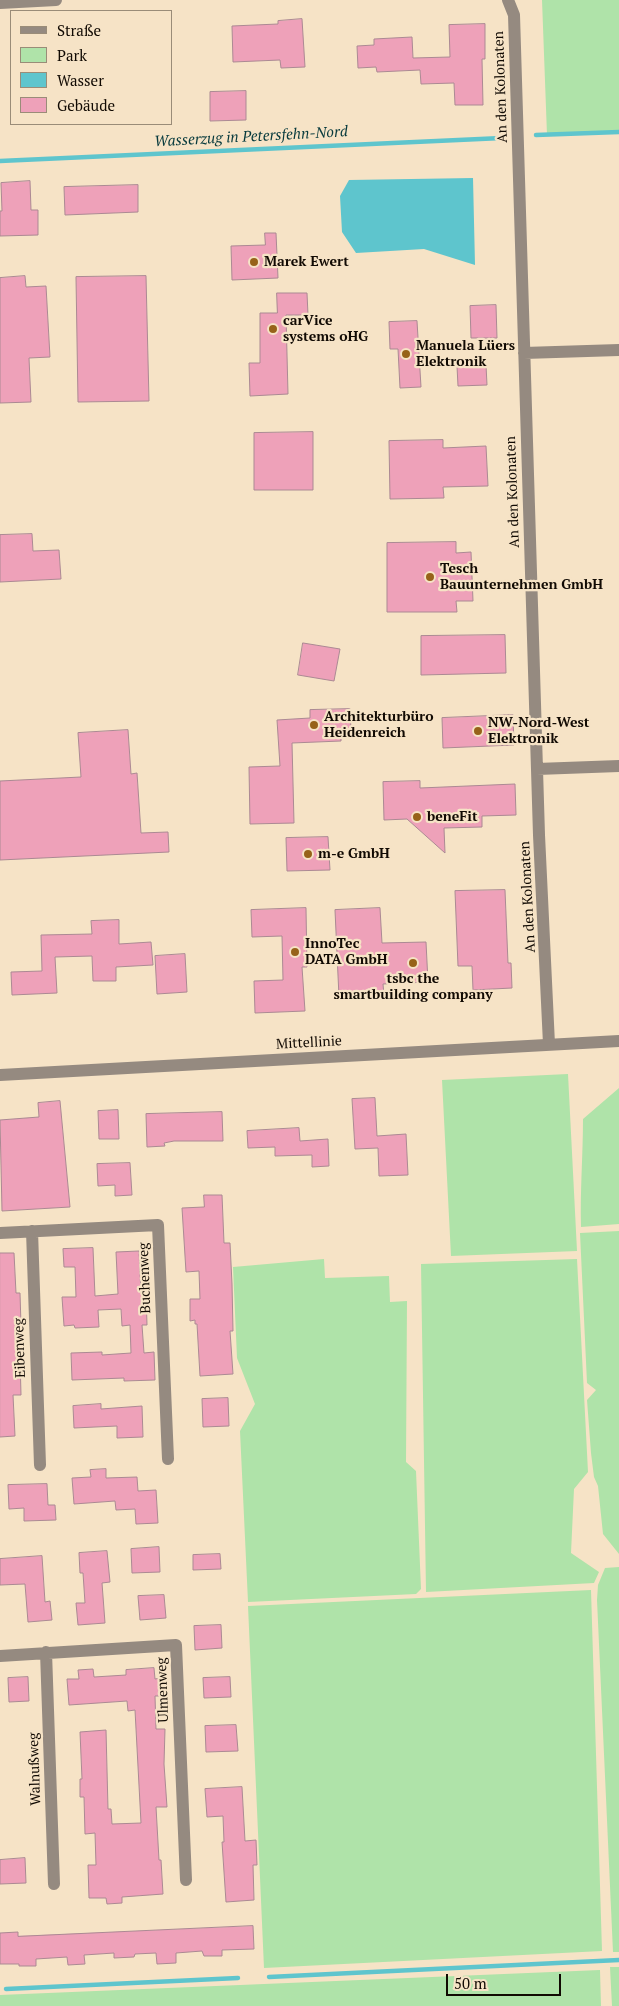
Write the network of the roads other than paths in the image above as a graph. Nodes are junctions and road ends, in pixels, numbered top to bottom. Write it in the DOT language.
graph roads {
  1 [pos="56,0"];
  2 [pos="508,0"];
  3 [pos="0,3"];
  4 [pos="619,350"];
  5 [pos="524,353"];
  6 [pos="619,766"];
  7 [pos="537,769"];
  8 [pos="619,1041"];
  9 [pos="549,1044"];
  10 [pos="0,1075"];
  11 [pos="32,1231"];
  12 [pos="0,1233"];
  13 [pos="168,1459"];
  14 [pos="40,1465"];
  15 [pos="46,1652"];
  16 [pos="0,1656"];
  17 [pos="186,1880"];
  18 [pos="54,1884"];
  1 -- 3 [label="street"];
  2 -- 5 [label="street, An den Kolonaten"];
  4 -- 5 [label="street"];
  5 -- 7 [label="street, An den Kolonaten"];
  6 -- 7 [label="street"];
  7 -- 9 [label="street, An den Kolonaten"];
  8 -- 9 [label="street, Mittellinie"];
  9 -- 10 [label="street, Mittellinie"];
  11 -- 12 [label="street, Buchenweg"];
  11 -- 13 [label="street, Buchenweg"];
  11 -- 14 [label="street, Eibenweg"];
  15 -- 16 [label="street, Ulmenweg"];
  15 -- 17 [label="street, Ulmenweg"];
  15 -- 18 [label="street, Walnußweg"];
}
